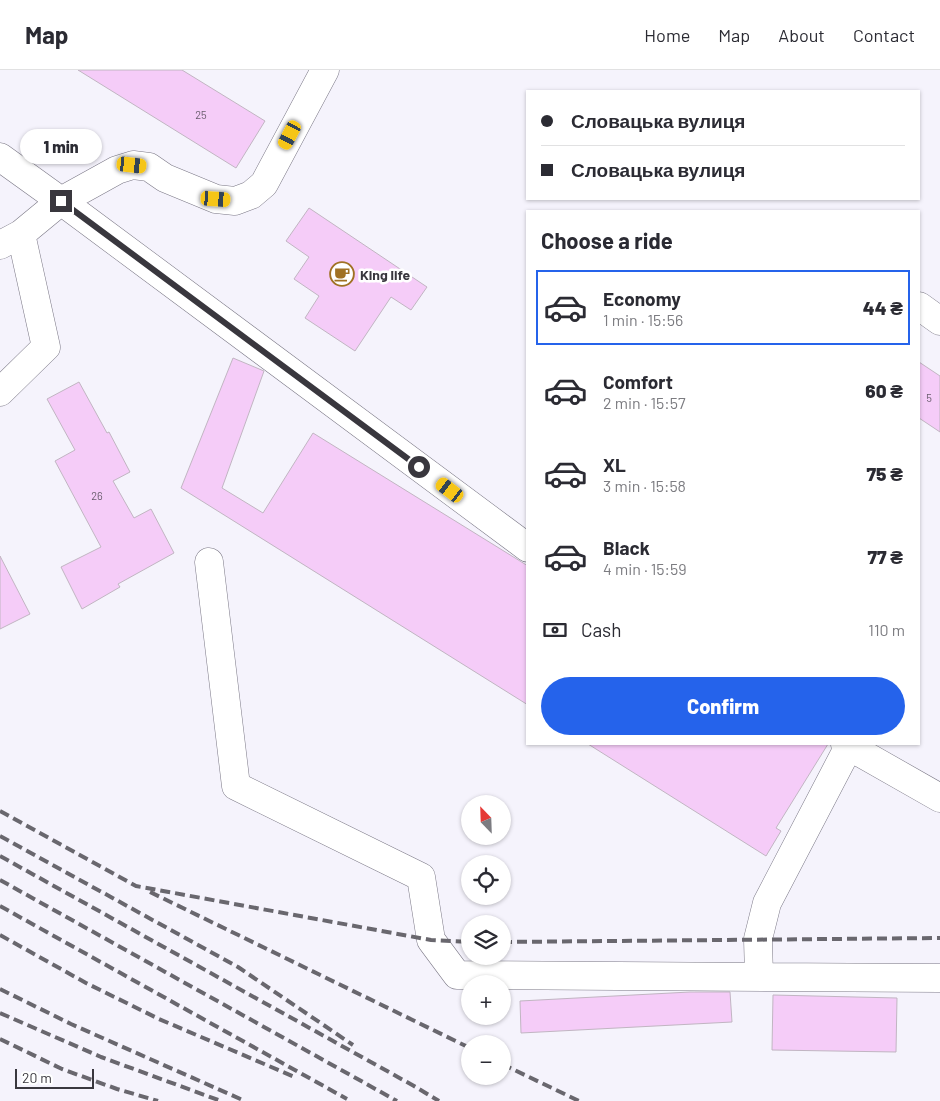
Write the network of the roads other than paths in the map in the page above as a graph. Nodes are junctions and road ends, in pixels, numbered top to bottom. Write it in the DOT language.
graph roads {
  1 [pos="325,70"];
  2 [pos="0,158"];
  3 [pos="61,201"];
  4 [pos="11,240"];
  5 [pos="920,307"];
  6 [pos="940,321"];
  7 [pos="0,392"];
  8 [pos="526,547"];
  9 [pos="209,562"];
  10 [pos="847,745"];
  11 [pos="940,798"];
  12 [pos="759,977"];
  13 [pos="940,978"];
  1 -- 3 [label="street"];
  2 -- 3 [label="street"];
  3 -- 4 [label="street"];
  3 -- 8 [label="street"];
  4 -- 7 [label="street"];
  5 -- 6 [label="street"];
  9 -- 12 [label="street"];
  10 -- 11 [label="street"];
  10 -- 12 [label="street"];
  12 -- 13 [label="street"];
}
